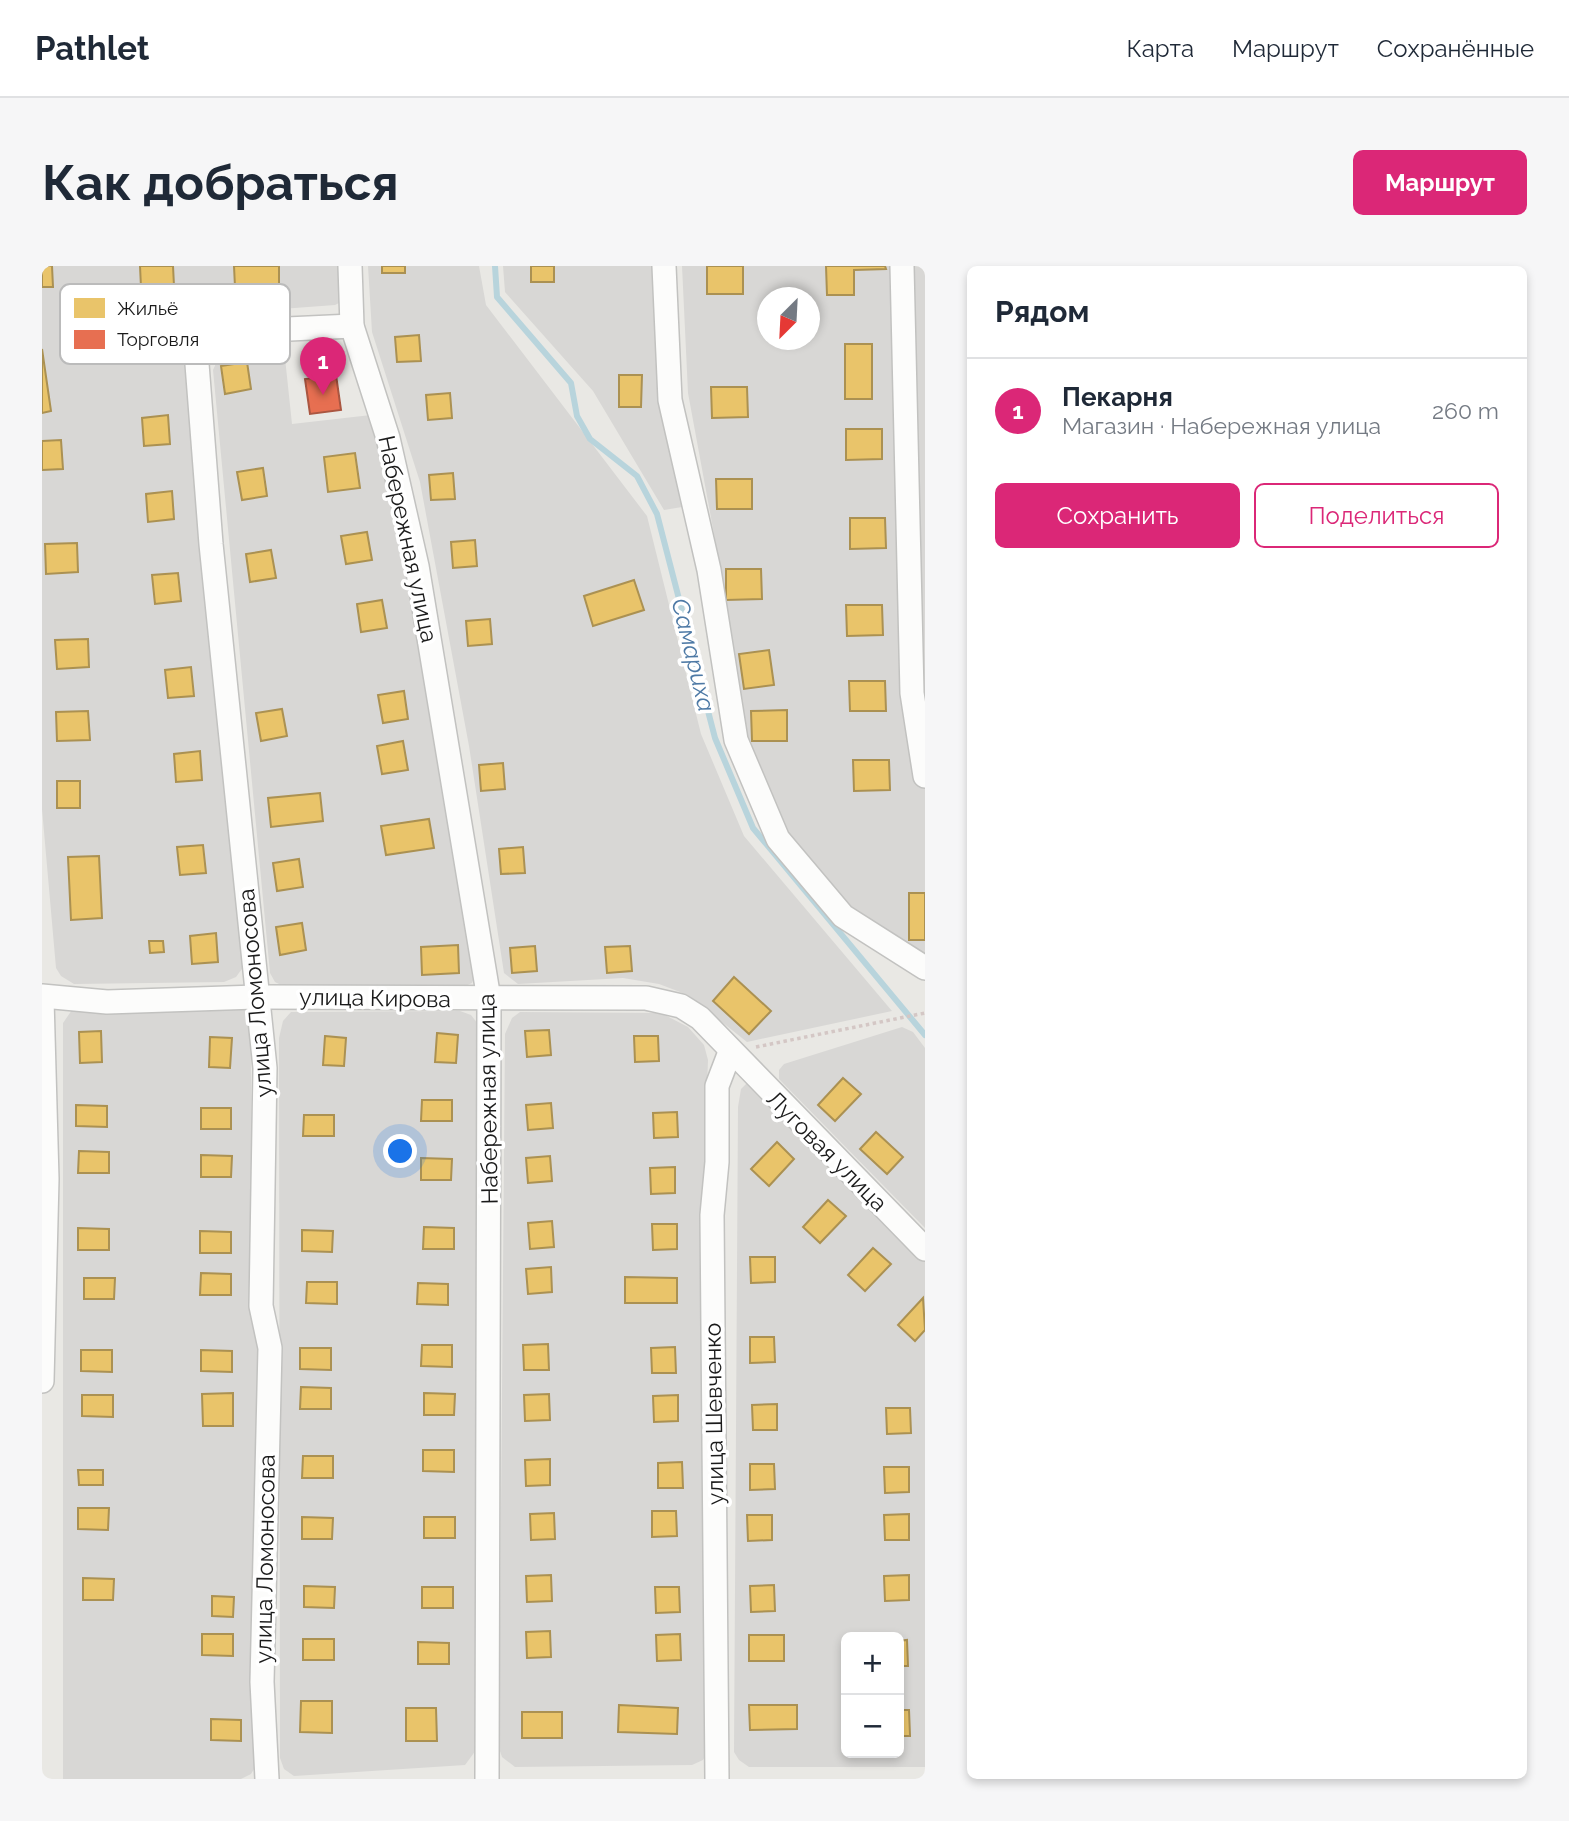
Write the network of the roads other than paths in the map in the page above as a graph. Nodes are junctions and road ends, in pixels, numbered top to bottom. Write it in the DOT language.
graph roads {
  1 [pos="350,266"];
  2 [pos="664,266"];
  3 [pos="902,266"];
  4 [pos="352,326"];
  5 [pos="290,329"];
  6 [pos="197,364"];
  7 [pos="925,776"];
  8 [pos="925,968"];
  9 [pos="42,997"];
  10 [pos="257,997"];
  11 [pos="489,999"];
  12 [pos="730,1052"];
  13 [pos="925,1249"];
  14 [pos="42,1381"];
  15 [pos="267,1779"];
  16 [pos="485,1779"];
  17 [pos="717,1779"];
  1 -- 4 [label="street, Набережная улица"];
  2 -- 8 [label="street"];
  3 -- 7 [label="street"];
  4 -- 5 [label="street, улица Ломоносова"];
  4 -- 11 [label="street, Набережная улица"];
  6 -- 10 [label="street, улица Ломоносова"];
  9 -- 10 [label="street, улица Кирова"];
  9 -- 14 [label="street"];
  10 -- 11 [label="street, улица Кирова"];
  10 -- 15 [label="street, улица Ломоносова"];
  11 -- 12 [label="street, улица Кирова"];
  11 -- 16 [label="street, Набережная улица"];
  12 -- 13 [label="street, Луговая улица"];
  12 -- 17 [label="street, улица Шевченко"];
}
